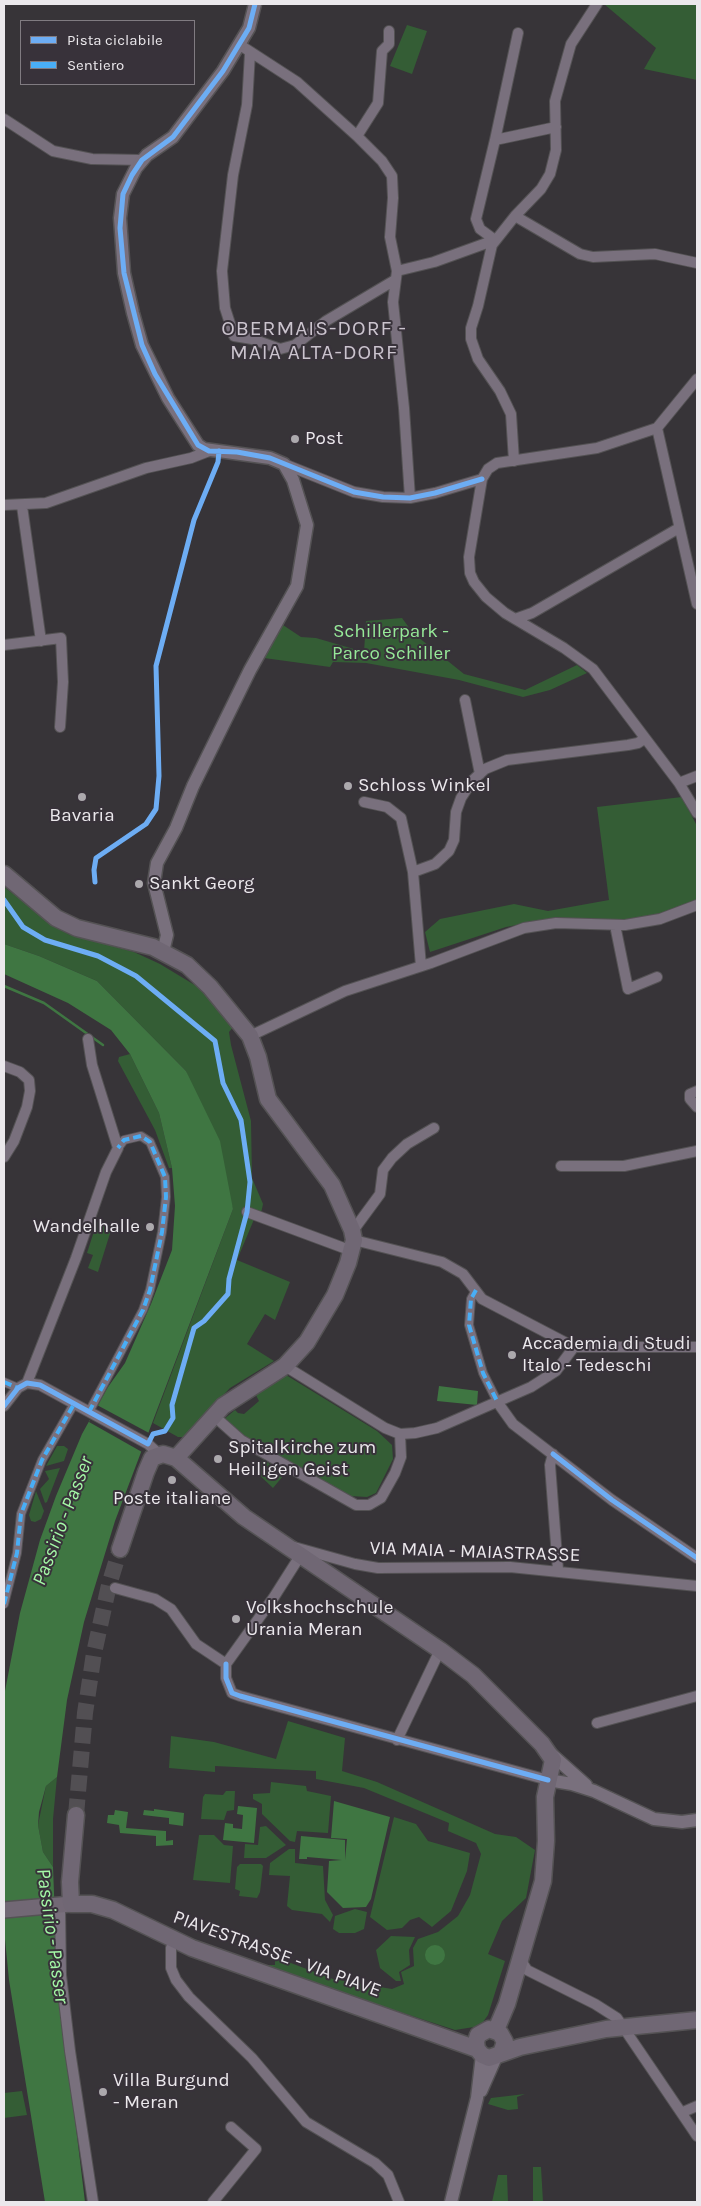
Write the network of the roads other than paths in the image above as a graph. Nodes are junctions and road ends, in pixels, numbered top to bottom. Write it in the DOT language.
graph roads {
  1 [pos="255,4"];
  2 [pos="597,4"];
  3 [pos="389,31"];
  4 [pos="518,33"];
  5 [pos="245,49"];
  6 [pos="4,119"];
  7 [pos="556,126"];
  8 [pos="357,136"];
  9 [pos="495,140"];
  10 [pos="142,160"];
  11 [pos="515,216"];
  12 [pos="495,240"];
  13 [pos="697,263"];
  14 [pos="396,275"];
  15 [pos="697,379"];
  16 [pos="657,428"];
  17 [pos="208,451"];
  18 [pos="514,461"];
  19 [pos="284,464"];
  20 [pos="482,479"];
  21 [pos="410,498"];
  22 [pos="4,505"];
  23 [pos="22,506"];
  24 [pos="679,528"];
  25 [pos="697,604"];
  26 [pos="515,619"];
  27 [pos="40,641"];
  28 [pos="4,645"];
  29 [pos="465,700"];
  30 [pos="60,727"];
  31 [pos="644,738"];
  32 [pos="480,774"];
  33 [pos="697,776"];
  34 [pos="679,783"];
  35 [pos="364,802"];
  36 [pos="697,813"];
  37 [pos="413,872"];
  38 [pos="4,874"];
  39 [pos="697,905"];
  40 [pos="615,925"];
  41 [pos="163,952"];
  42 [pos="421,966"];
  43 [pos="657,977"];
  44 [pos="250,1036"];
  45 [pos="88,1039"];
  46 [pos="4,1066"];
  47 [pos="697,1091"];
  48 [pos="697,1107"];
  49 [pos="434,1128"];
  50 [pos="118,1148"];
  51 [pos="697,1151"];
  52 [pos="6,1160"];
  53 [pos="561,1166"];
  54 [pos="247,1212"];
  55 [pos="352,1240"];
  56 [pos="476,1290"];
  57 [pos="574,1347"];
  58 [pos="697,1347"];
  59 [pos="285,1366"];
  60 [pos="4,1382"];
  61 [pos="22,1385"];
  62 [pos="74,1404"];
  63 [pos="498,1404"];
  64 [pos="4,1406"];
  65 [pos="91,1413"];
  66 [pos="213,1415"];
  67 [pos="400,1434"];
  68 [pos="151,1447"];
  69 [pos="553,1454"];
  70 [pos="176,1458"];
  71 [pos="283,1544"];
  72 [pos="120,1549"];
  73 [pos="300,1556"];
  74 [pos="697,1558"];
  75 [pos="558,1570"];
  76 [pos="697,1586"];
  77 [pos="116,1588"];
  78 [pos="4,1604"];
  79 [pos="438,1648"];
  80 [pos="226,1664"];
  81 [pos="697,1696"];
  82 [pos="597,1723"];
  83 [pos="397,1740"];
  84 [pos="548,1751"];
  85 [pos="548,1780"];
  86 [pos="594,1791"];
  87 [pos="76,1815"];
  88 [pos="697,1820"];
  89 [pos="62,1905"];
  90 [pos="4,1910"];
  91 [pos="174,1940"];
  92 [pos="520,1958"];
  93 [pos="697,2020"];
  94 [pos="622,2026"];
  95 [pos="494,2046"];
  96 [pos="697,2106"];
  97 [pos="683,2112"];
  98 [pos="231,2127"];
  99 [pos="697,2136"];
  100 [pos="94,2202"];
  101 [pos="213,2202"];
  102 [pos="398,2202"];
  103 [pos="451,2202"];
  1 -- 5 [label="street"];
  2 -- 7 [label="street"];
  3 -- 8 [label="street"];
  4 -- 9 [label="street"];
  5 -- 8 [label="street"];
  5 -- 10 [label="street"];
  5 -- 14 [label="street"];
  6 -- 10 [label="street"];
  7 -- 9 [label="street"];
  7 -- 11 [label="street"];
  8 -- 14 [label="street"];
  9 -- 12 [label="street"];
  10 -- 17 [label="street"];
  11 -- 12 [label="street"];
  11 -- 13 [label="street"];
  12 -- 14 [label="street"];
  12 -- 18 [label="street"];
  14 -- 21 [label="street"];
  15 -- 16 [label="street"];
  16 -- 18 [label="street"];
  16 -- 24 [label="street"];
  17 -- 19 [label="street"];
  17 -- 23 [label="street"];
  18 -- 20 [label="street"];
  19 -- 21 [label="street"];
  19 -- 41 [label="street"];
  20 -- 21 [label="street"];
  20 -- 26 [label="street"];
  22 -- 23 [label="street"];
  23 -- 27 [label="street"];
  24 -- 25 [label="street"];
  24 -- 26 [label="street"];
  26 -- 31 [label="street"];
  27 -- 28 [label="street"];
  27 -- 30 [label="street"];
  29 -- 32 [label="street"];
  31 -- 32 [label="street"];
  31 -- 34 [label="street"];
  32 -- 37 [label="street"];
  33 -- 34 [label="street"];
  34 -- 36 [label="street"];
  35 -- 37 [label="street"];
  37 -- 42 [label="street"];
  38 -- 41 [label="main road"];
  39 -- 40 [label="street"];
  40 -- 42 [label="street"];
  40 -- 43 [label="street"];
  41 -- 44 [label="main road"];
  42 -- 44 [label="street"];
  44 -- 55 [label="main road"];
  45 -- 50 [label="street"];
  46 -- 52 [label="street"];
  47 -- 48 [label="street"];
  49 -- 55 [label="street"];
  50 -- 61 [label="street"];
  50 -- 65 [label="street"];
  51 -- 53 [label="street"];
  54 -- 55 [label="street"];
  55 -- 56 [label="street"];
  55 -- 59 [label="main road"];
  56 -- 57 [label="street"];
  56 -- 63 [label="street"];
  57 -- 58 [label="street"];
  57 -- 63 [label="street"];
  59 -- 66 [label="main road"];
  59 -- 67 [label="street"];
  60 -- 61 [label="street"];
  61 -- 62 [label="street"];
  61 -- 64 [label="street"];
  62 -- 65 [label="street"];
  62 -- 78 [label="street"];
  63 -- 67 [label="street"];
  63 -- 69 [label="street"];
  65 -- 68 [label="street"];
  66 -- 67 [label="street"];
  66 -- 70 [label="main road"];
  68 -- 70 [label="main road"];
  68 -- 72 [label="main road"];
  69 -- 74 [label="street"];
  69 -- 75 [label="street"];
  70 -- 71 [label="main road"];
  71 -- 73 [label="main road"];
  71 -- 75 [label="street, VIA MAIA - MAIASTRASSE"];
  73 -- 79 [label="main road"];
  73 -- 80 [label="street"];
  75 -- 76 [label="street, VIA MAIA - MAIASTRASSE"];
  77 -- 80 [label="street"];
  79 -- 83 [label="street"];
  79 -- 84 [label="main road"];
  80 -- 83 [label="street"];
  81 -- 82 [label="street"];
  83 -- 85 [label="street"];
  84 -- 85 [label="main road"];
  84 -- 86 [label="street"];
  85 -- 86 [label="street"];
  85 -- 92 [label="main road"];
  86 -- 88 [label="street"];
  87 -- 89 [label="main road"];
  89 -- 90 [label="main road"];
  89 -- 91 [label="main road, PIAVESTRASSE - VIA PIAVE"];
  89 -- 100 [label="street"];
  91 -- 95 [label="main road, PIAVESTRASSE - VIA PIAVE"];
  91 -- 102 [label="street"];
  92 -- 94 [label="street"];
  92 -- 95 [label="main road"];
  93 -- 94 [label="main road, PIAVESTRASSE - VIA PIAVE"];
  94 -- 95 [label="main road, PIAVESTRASSE - VIA PIAVE"];
  94 -- 97 [label="street"];
  95 -- 103 [label="street"];
  96 -- 97 [label="street"];
  97 -- 99 [label="street"];
  98 -- 101 [label="street"];
}
